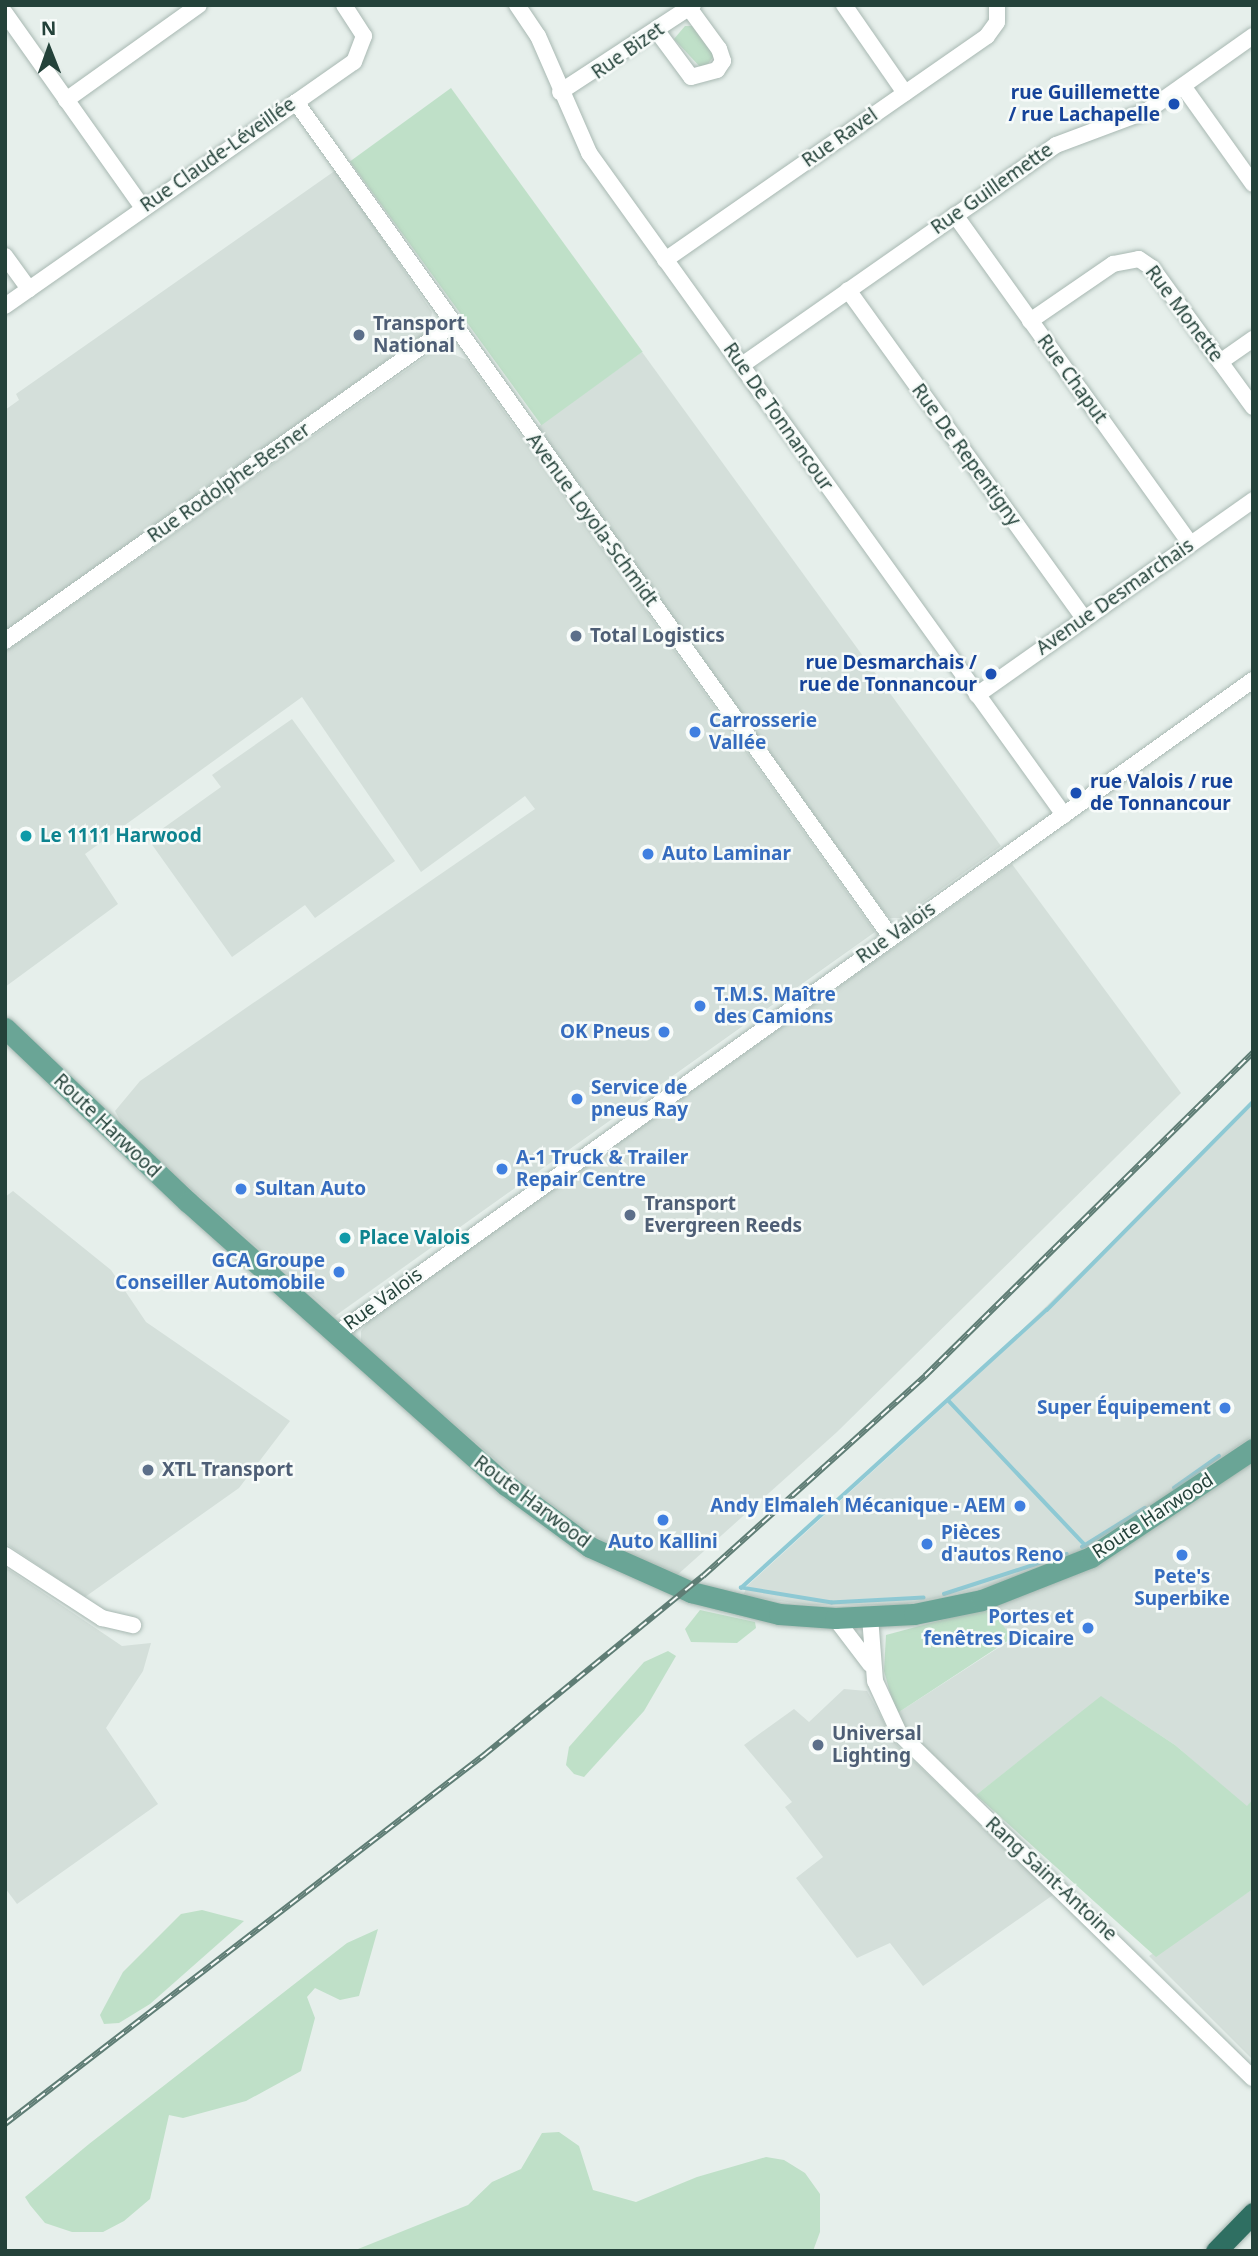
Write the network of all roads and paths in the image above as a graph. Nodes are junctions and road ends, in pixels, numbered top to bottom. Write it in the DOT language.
graph roads {
  1 [pos="199,5"];
  2 [pos="344,5"];
  3 [pos="517,5"];
  4 [pos="844,5"];
  5 [pos="997,5"];
  6 [pos="691,6"];
  7 [pos="5,13"];
  8 [pos="657,31"];
  9 [pos="1253,36"];
  10 [pos="1183,86"];
  11 [pos="560,92"];
  12 [pos="905,93"];
  13 [pos="66,100"];
  14 [pos="296,102"];
  15 [pos="1253,184"];
  16 [pos="143,208"];
  17 [pos="955,215"];
  18 [pos="5,256"];
  19 [pos="666,260"];
  20 [pos="29,289"];
  21 [pos="848,290"];
  22 [pos="5,306"];
  23 [pos="1030,321"];
  24 [pos="452,325"];
  25 [pos="1253,339"];
  26 [pos="1220,362"];
  27 [pos="742,365"];
  28 [pos="1253,407"];
  29 [pos="1253,500"];
  30 [pos="1190,544"];
  31 [pos="1084,619"];
  32 [pos="5,641"];
  33 [pos="1253,680"];
  34 [pos="977,695"];
  35 [pos="1064,815"];
  36 [pos="891,937"];
  37 [pos="5,1028"];
  38 [pos="335,1335"];
  39 [pos="1253,1449"];
  40 [pos="5,1555"];
  41 [pos="870,1617"];
  42 [pos="835,1618"];
  43 [pos="133,1625"];
  44 [pos="871,1666"];
  45 [pos="1253,2078"];
  46 [pos="1253,2214"];
  47 [pos="1216,2251"];
  1 -- 13 [label="street"];
  2 -- 14 [label="street, Rue Claude-Léveillée"];
  3 -- 11 [label="street, Rue De Tonnancour"];
  4 -- 12 [label="street"];
  5 -- 12 [label="street, Rue Ravel"];
  6 -- 8 [label="street, Rue Bizet"];
  6 -- 8 [label="street"];
  7 -- 13 [label="street"];
  8 -- 11 [label="street, Rue Bizet"];
  9 -- 10 [label="street, Rue Guillemette"];
  10 -- 15 [label="street"];
  10 -- 17 [label="street, Rue Guillemette"];
  11 -- 19 [label="street, Rue De Tonnancour"];
  12 -- 19 [label="street, Rue Ravel"];
  13 -- 16 [label="street"];
  14 -- 16 [label="street, Rue Claude-Léveillée"];
  14 -- 24 [label="street, Avenue Loyola-Schmidt"];
  16 -- 20 [label="street, Rue Claude-Léveillée"];
  17 -- 21 [label="street, Rue Guillemette"];
  17 -- 23 [label="street, Rue Chaput"];
  18 -- 20 [label="street"];
  19 -- 27 [label="street, Rue De Tonnancour"];
  20 -- 22 [label="street, Rue Claude-Léveillée"];
  21 -- 27 [label="street, Rue Guillemette"];
  21 -- 31 [label="street, Rue De Repentigny"];
  23 -- 26 [label="street, Rue Monette"];
  23 -- 30 [label="street, Rue Chaput"];
  24 -- 32 [label="street, Rue Rodolphe-Besner"];
  24 -- 36 [label="street, Avenue Loyola-Schmidt"];
  25 -- 26 [label="street"];
  26 -- 28 [label="street, Rue Monette"];
  27 -- 34 [label="street, Rue De Tonnancour"];
  29 -- 30 [label="street, Avenue Desmarchais"];
  30 -- 31 [label="street, Avenue Desmarchais"];
  31 -- 34 [label="street, Avenue Desmarchais"];
  33 -- 35 [label="street, Rue Valois"];
  34 -- 35 [label="street, Rue De Tonnancour"];
  35 -- 36 [label="street, Rue Valois"];
  36 -- 38 [label="street, Rue Valois"];
  37 -- 38 [label="main road, Route Harwood"];
  38 -- 42 [label="main road, Route Harwood"];
  39 -- 41 [label="main road, Route Harwood"];
  40 -- 43 [label="street"];
  41 -- 42 [label="main road, Route Harwood"];
  41 -- 44 [label="street, Rang Saint-Antoine"];
  42 -- 44 [label="street, Rang Saint-Antoine"];
  44 -- 45 [label="street, Rang Saint-Antoine"];
  46 -- 47 [label="highway"];
}
